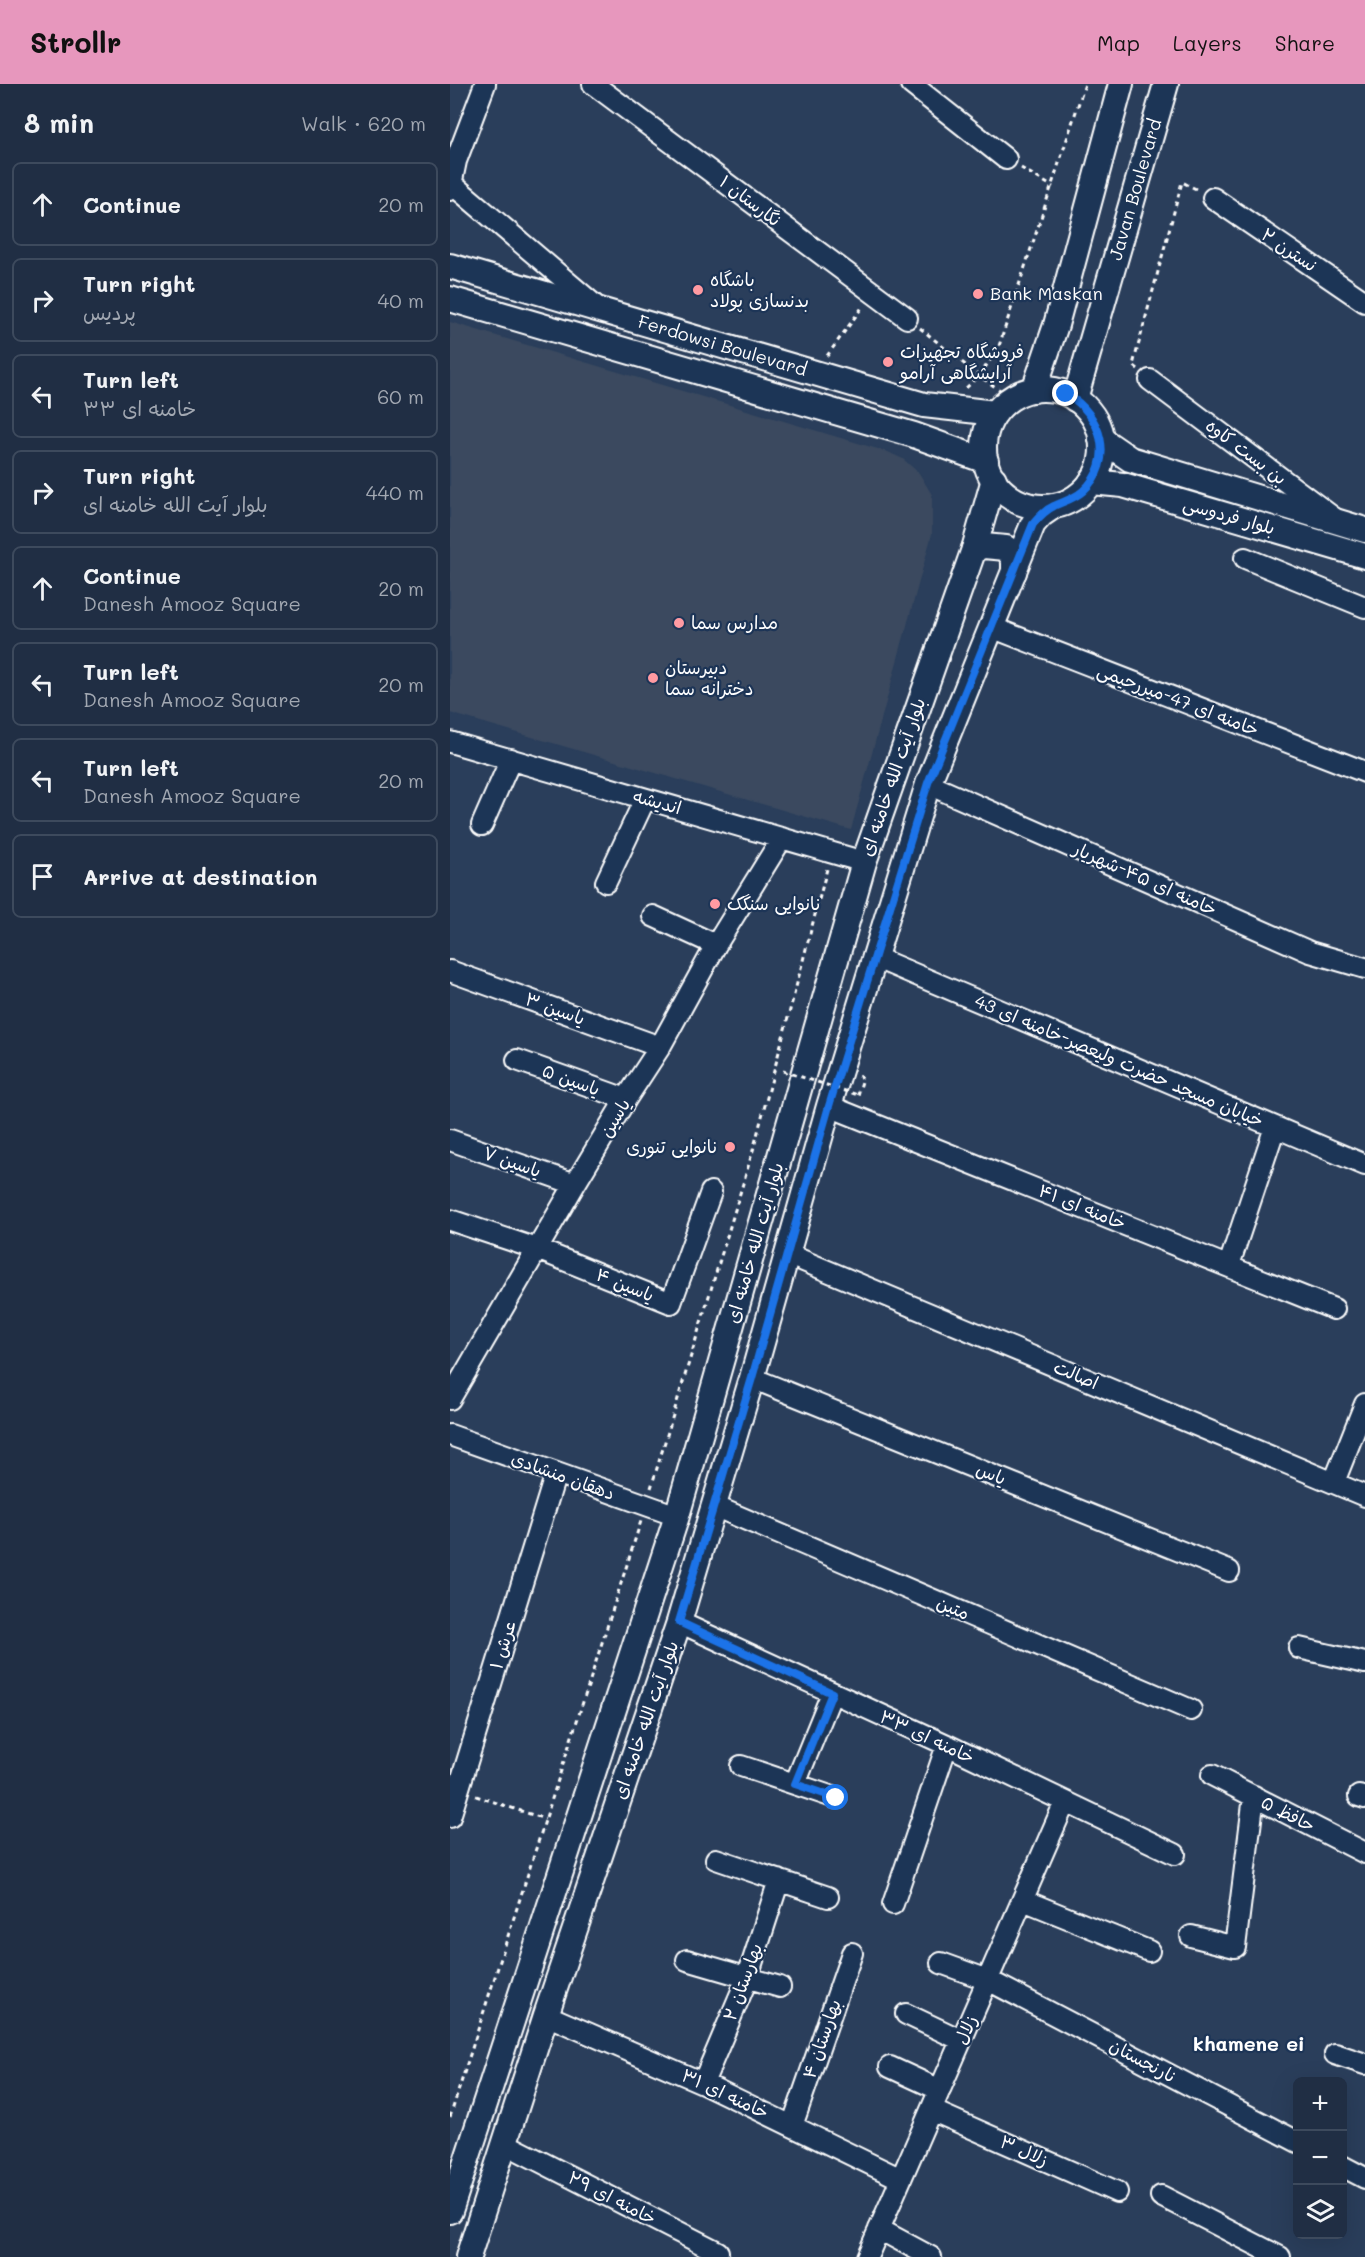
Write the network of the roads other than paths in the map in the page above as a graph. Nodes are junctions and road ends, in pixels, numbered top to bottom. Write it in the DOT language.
graph roads {
  1 [pos="485,84"];
  2 [pos="593,84"];
  3 [pos="912,84"];
  4 [pos="1121,84"];
  5 [pos="1166,84"];
  6 [pos="453,159"];
  7 [pos="1006,159"];
  8 [pos="451,187"];
  9 [pos="1213,198"];
  10 [pos="450,266"];
  11 [pos="450,298"];
  12 [pos="1365,302"];
  13 [pos="600,310"];
  14 [pos="907,318"];
  15 [pos="1046,355"];
  16 [pos="1086,364"];
  17 [pos="1150,380"];
  18 [pos="1075,399"];
  19 [pos="1014,400"];
  20 [pos="1101,439"];
  21 [pos="990,470"];
  22 [pos="1091,482"];
  23 [pos="1054,506"];
  24 [pos="1341,523"];
  25 [pos="1365,530"];
  26 [pos="974,549"];
  27 [pos="1365,556"];
  28 [pos="1245,558"];
  29 [pos="1014,572"];
  30 [pos="1365,607"];
  31 [pos="991,627"];
  32 [pos="450,742"];
  33 [pos="511,759"];
  34 [pos="1365,772"];
  35 [pos="928,783"];
  36 [pos="645,799"];
  37 [pos="482,825"];
  38 [pos="782,838"];
  39 [pos="864,862"];
  40 [pos="606,882"];
  41 [pos="653,916"];
  42 [pos="716,945"];
  43 [pos="874,957"];
  44 [pos="1365,968"];
  45 [pos="450,971"];
  46 [pos="660,1047"];
  47 [pos="517,1060"];
  48 [pos="626,1099"];
  49 [pos="829,1106"];
  50 [pos="1275,1127"];
  51 [pos="450,1140"];
  52 [pos="1365,1165"];
  53 [pos="575,1184"];
  54 [pos="711,1192"];
  55 [pos="450,1220"];
  56 [pos="537,1249"];
  57 [pos="787,1254"];
  58 [pos="1229,1266"];
  59 [pos="1334,1309"];
  60 [pos="752,1378"];
  61 [pos="450,1399"];
  62 [pos="1365,1404"];
  63 [pos="450,1435"];
  64 [pos="556,1473"];
  65 [pos="1334,1482"];
  66 [pos="1365,1496"];
  67 [pos="714,1506"];
  68 [pos="677,1516"];
  69 [pos="1229,1571"];
  70 [pos="679,1622"];
  71 [pos="1299,1648"];
  72 [pos="1365,1663"];
  73 [pos="832,1693"];
  74 [pos="1191,1710"];
  75 [pos="947,1745"];
  76 [pos="741,1766"];
  77 [pos="1212,1775"];
  78 [pos="795,1784"];
  79 [pos="454,1787"];
  80 [pos="1254,1796"];
  81 [pos="836,1798"];
  82 [pos="1065,1802"];
  83 [pos="450,1817"];
  84 [pos="1365,1853"];
  85 [pos="1175,1854"];
  86 [pos="716,1859"];
  87 [pos="778,1880"];
  88 [pos="828,1897"];
  89 [pos="1023,1900"];
  90 [pos="893,1905"];
  91 [pos="1191,1936"];
  92 [pos="1149,1951"];
  93 [pos="852,1953"];
  94 [pos="687,1960"];
  95 [pos="941,1963"];
  96 [pos="747,1979"];
  97 [pos="988,1980"];
  98 [pos="780,1988"];
  99 [pos="906,2014"];
  100 [pos="546,2015"];
  101 [pos="962,2040"];
  102 [pos="1335,2054"];
  103 [pos="1365,2064"];
  104 [pos="890,2067"];
  105 [pos="703,2083"];
  106 [pos="940,2090"];
  107 [pos="931,2110"];
  108 [pos="792,2126"];
  109 [pos="1293,2139"];
  110 [pos="506,2144"];
  111 [pos="1347,2169"];
  112 [pos="1365,2178"];
  113 [pos="901,2179"];
  114 [pos="1117,2192"];
  115 [pos="1161,2196"];
  116 [pos="450,2211"];
  117 [pos="879,2229"];
  118 [pos="718,2252"];
  119 [pos="468,2257"];
  120 [pos="867,2257"];
  121 [pos="931,2257"];
  122 [pos="1280,2257"];
  1 -- 6 [label="street"];
  2 -- 14 [label="street, نگارستان ۱"];
  3 -- 7 [label="street"];
  4 -- 15 [label="main road"];
  5 -- 16 [label="main road, Javan Boulevard"];
  6 -- 8 [label="street"];
  8 -- 13 [label="street"];
  9 -- 12 [label="street, نسترن ۲"];
  10 -- 13 [label="main road, Ferdowsi Boulevard"];
  11 -- 21 [label="main road, Ferdowsi Boulevard"];
  13 -- 19 [label="main road, Ferdowsi Boulevard"];
  15 -- 16 [label="main road"];
  15 -- 19 [label="main road"];
  16 -- 18 [label="main road, Javan Boulevard"];
  17 -- 24 [label="street, بن بست کاوه"];
  18 -- 19 [label="main road"];
  18 -- 20 [label="main road"];
  19 -- 21 [label="main road"];
  20 -- 22 [label="main road"];
  20 -- 24 [label="main road, بلوار فردوسی"];
  21 -- 23 [label="main road"];
  21 -- 26 [label="main road, بلوار آیت الله خامنه ای"];
  22 -- 23 [label="main road"];
  22 -- 27 [label="main road, بلوار فردوسی"];
  23 -- 29 [label="main road, بلوار آیت الله خامنه ای"];
  24 -- 25 [label="main road, بلوار فردوسی"];
  26 -- 29 [label="main road"];
  26 -- 39 [label="main road, بلوار آیت الله خامنه ای"];
  28 -- 30 [label="street"];
  29 -- 31 [label="main road, بلوار آیت الله خامنه ای"];
  31 -- 34 [label="street, خامنه ای 47-میررحیمی"];
  31 -- 35 [label="main road, بلوار آیت الله خامنه ای"];
  32 -- 33 [label="street, اندیشه"];
  33 -- 36 [label="street, اندیشه"];
  33 -- 37 [label="street"];
  35 -- 43 [label="main road, بلوار آیت الله خامنه ای"];
  35 -- 44 [label="street, خامنه ای ۴۵-شهریار"];
  36 -- 38 [label="street, اندیشه"];
  36 -- 40 [label="street"];
  38 -- 39 [label="street, اندیشه"];
  38 -- 42 [label="street, یاسین"];
  39 -- 68 [label="main road, بلوار آیت الله خامنه ای"];
  41 -- 42 [label="street"];
  42 -- 46 [label="street, یاسین"];
  43 -- 49 [label="main road, بلوار آیت الله خامنه ای"];
  43 -- 50 [label="street, خیابان مسجد حضرت ولیعصر-خامنه ای 43"];
  45 -- 46 [label="street, یاسین ۳"];
  46 -- 48 [label="street, یاسین"];
  47 -- 48 [label="street, یاسین ۵"];
  48 -- 53 [label="street, یاسین"];
  49 -- 57 [label="main road, بلوار آیت الله خامنه ای"];
  49 -- 58 [label="street, خامنه ای ۴۱"];
  50 -- 52 [label="street, خیابان مسجد حضرت ولیعصر-خامنه ای 43"];
  50 -- 58 [label="street"];
  51 -- 53 [label="street, یاسین ۷"];
  53 -- 56 [label="street, یاسین"];
  54 -- 56 [label="street, یاسین ۴"];
  55 -- 56 [label="street"];
  56 -- 61 [label="street, یاسین"];
  57 -- 60 [label="main road, بلوار آیت الله خامنه ای"];
  57 -- 65 [label="street, اصالت"];
  58 -- 59 [label="street, خامنه ای ۴۱"];
  60 -- 67 [label="main road, بلوار آیت الله خامنه ای"];
  60 -- 69 [label="street, یاس"];
  62 -- 65 [label="street"];
  63 -- 64 [label="street, دهقان منشادی"];
  64 -- 68 [label="street, دهقان منشادی"];
  64 -- 79 [label="street, عرش ۱"];
  65 -- 66 [label="street, اصالت"];
  67 -- 70 [label="main road, بلوار آیت الله خامنه ای"];
  67 -- 74 [label="street, متین"];
  68 -- 116 [label="main road, بلوار آیت الله خامنه ای"];
  70 -- 73 [label="street, خامنه ای ۳۳"];
  70 -- 100 [label="main road, بلوار آیت الله خامنه ای"];
  71 -- 72 [label="street"];
  73 -- 75 [label="street, خامنه ای ۳۳"];
  73 -- 78 [label="street"];
  75 -- 82 [label="street, خامنه ای ۳۳"];
  75 -- 90 [label="street"];
  76 -- 78 [label="street"];
  77 -- 80 [label="street, حافظ ۵"];
  78 -- 81 [label="street"];
  79 -- 83 [label="street, عرش ۱"];
  80 -- 84 [label="street, حافظ ۵"];
  80 -- 91 [label="street"];
  82 -- 85 [label="street, خامنه ای ۳۳"];
  82 -- 89 [label="street, زلال"];
  86 -- 87 [label="street"];
  87 -- 88 [label="street"];
  87 -- 96 [label="street, بهارستان ۲"];
  89 -- 92 [label="street"];
  89 -- 97 [label="street, زلال"];
  93 -- 108 [label="street, بهارستان ۴"];
  94 -- 96 [label="street"];
  95 -- 97 [label="street, نارنجستان"];
  96 -- 98 [label="street"];
  96 -- 105 [label="street, بهارستان ۲"];
  97 -- 101 [label="street, زلال"];
  97 -- 109 [label="street, نارنجستان"];
  99 -- 101 [label="street"];
  100 -- 105 [label="street, خامنه ای ۳۱"];
  100 -- 110 [label="main road, بلوار آیت الله خامنه ای"];
  101 -- 106 [label="street, زلال"];
  102 -- 103 [label="street"];
  104 -- 106 [label="street"];
  105 -- 108 [label="street, خامنه ای ۳۱"];
  106 -- 107 [label="street, زلال"];
  107 -- 113 [label="street, زلال"];
  107 -- 114 [label="street, ۳ زلال"];
  108 -- 113 [label="street, خامنه ای ۳۱"];
  110 -- 118 [label="street, خامنه ای ۲۹"];
  110 -- 119 [label="main road, بلوار آیت الله خامنه ای"];
  111 -- 112 [label="street"];
  113 -- 117 [label="street, زلال"];
  115 -- 122 [label="street"];
  117 -- 120 [label="street, زلال"];
  117 -- 121 [label="street"];
}
